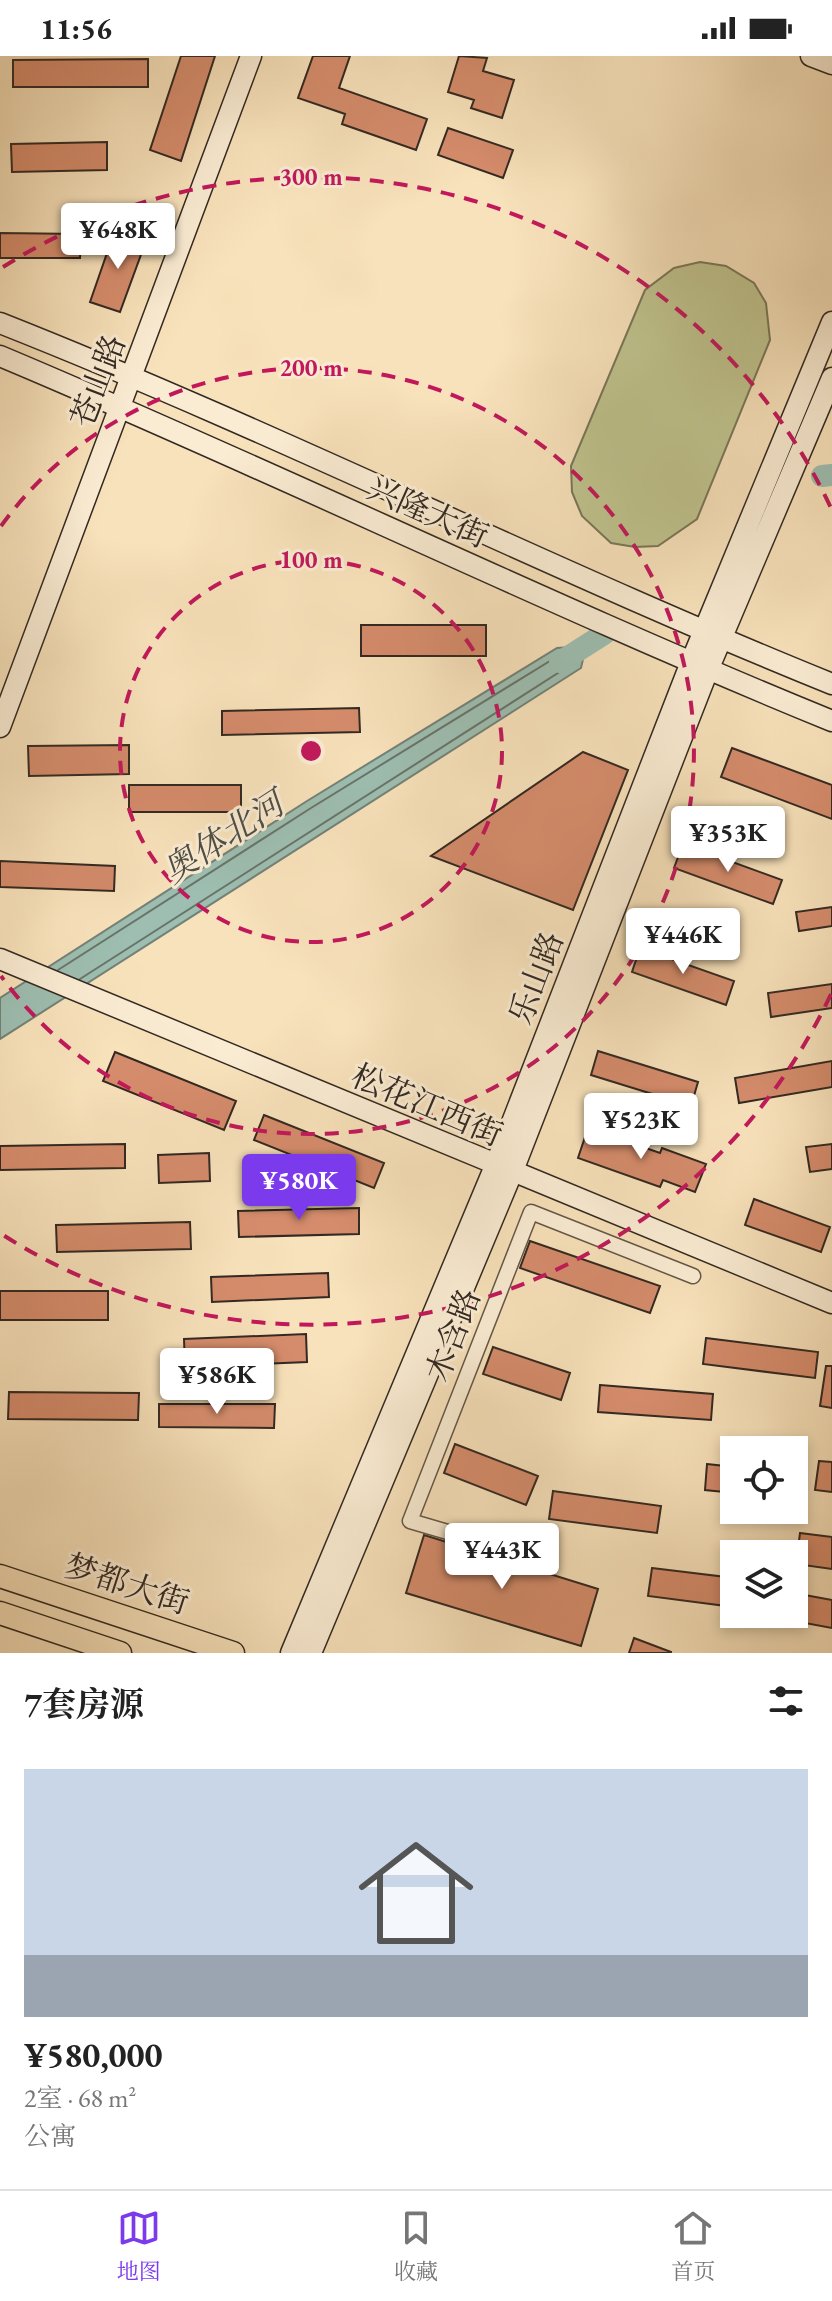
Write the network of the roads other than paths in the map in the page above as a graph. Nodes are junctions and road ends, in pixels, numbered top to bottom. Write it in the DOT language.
graph roads {
  1 [pos="238,56"];
  2 [pos="251,56"];
  3 [pos="811,56"];
  4 [pos="832,64"];
  5 [pos="832,322"];
  6 [pos="0,323"];
  7 [pos="0,356"];
  8 [pos="126,374"];
  9 [pos="832,378"];
  10 [pos="114,403"];
  11 [pos="713,635"];
  12 [pos="699,666"];
  13 [pos="832,684"];
  14 [pos="0,693"];
  15 [pos="832,721"];
  16 [pos="0,727"];
  17 [pos="7,962"];
  18 [pos="504,1169"];
  19 [pos="693,1276"];
  20 [pos="832,1303"];
  21 [pos="533,1557"];
  22 [pos="0,1576"];
  23 [pos="0,1613"];
  24 [pos="120,1653"];
  25 [pos="233,1653"];
  26 [pos="291,1653"];
  27 [pos="311,1653"];
  1 -- 8 [label="street, 苍山路"];
  2 -- 8 [label="street, 苍山路"];
  3 -- 4 [label="street"];
  5 -- 11 [label="street, 乐山路"];
  6 -- 8 [label="street, 兴隆大街"];
  7 -- 10 [label="street, 兴隆大街"];
  8 -- 10 [label="street, 苍山路"];
  8 -- 11 [label="street, 兴隆大街"];
  9 -- 11 [label="street, 乐山路"];
  10 -- 12 [label="street, 兴隆大街"];
  10 -- 14 [label="street, 苍山路"];
  10 -- 16 [label="street, 苍山路"];
  11 -- 12 [label="street, 乐山路"];
  11 -- 13 [label="street, 兴隆大街"];
  12 -- 15 [label="street, 兴隆大街"];
  12 -- 18 [label="street, 乐山路"];
  17 -- 18 [label="street, 松花江西街"];
  18 -- 20 [label="street, 松花江西街"];
  18 -- 26 [label="street, 乐山路"];
  18 -- 27 [label="street, 乐山路"];
  19 -- 21 [label="street, 木含路"];
  22 -- 25 [label="main road, 梦都大街"];
  23 -- 24 [label="main road, 梦都大街"];
}
